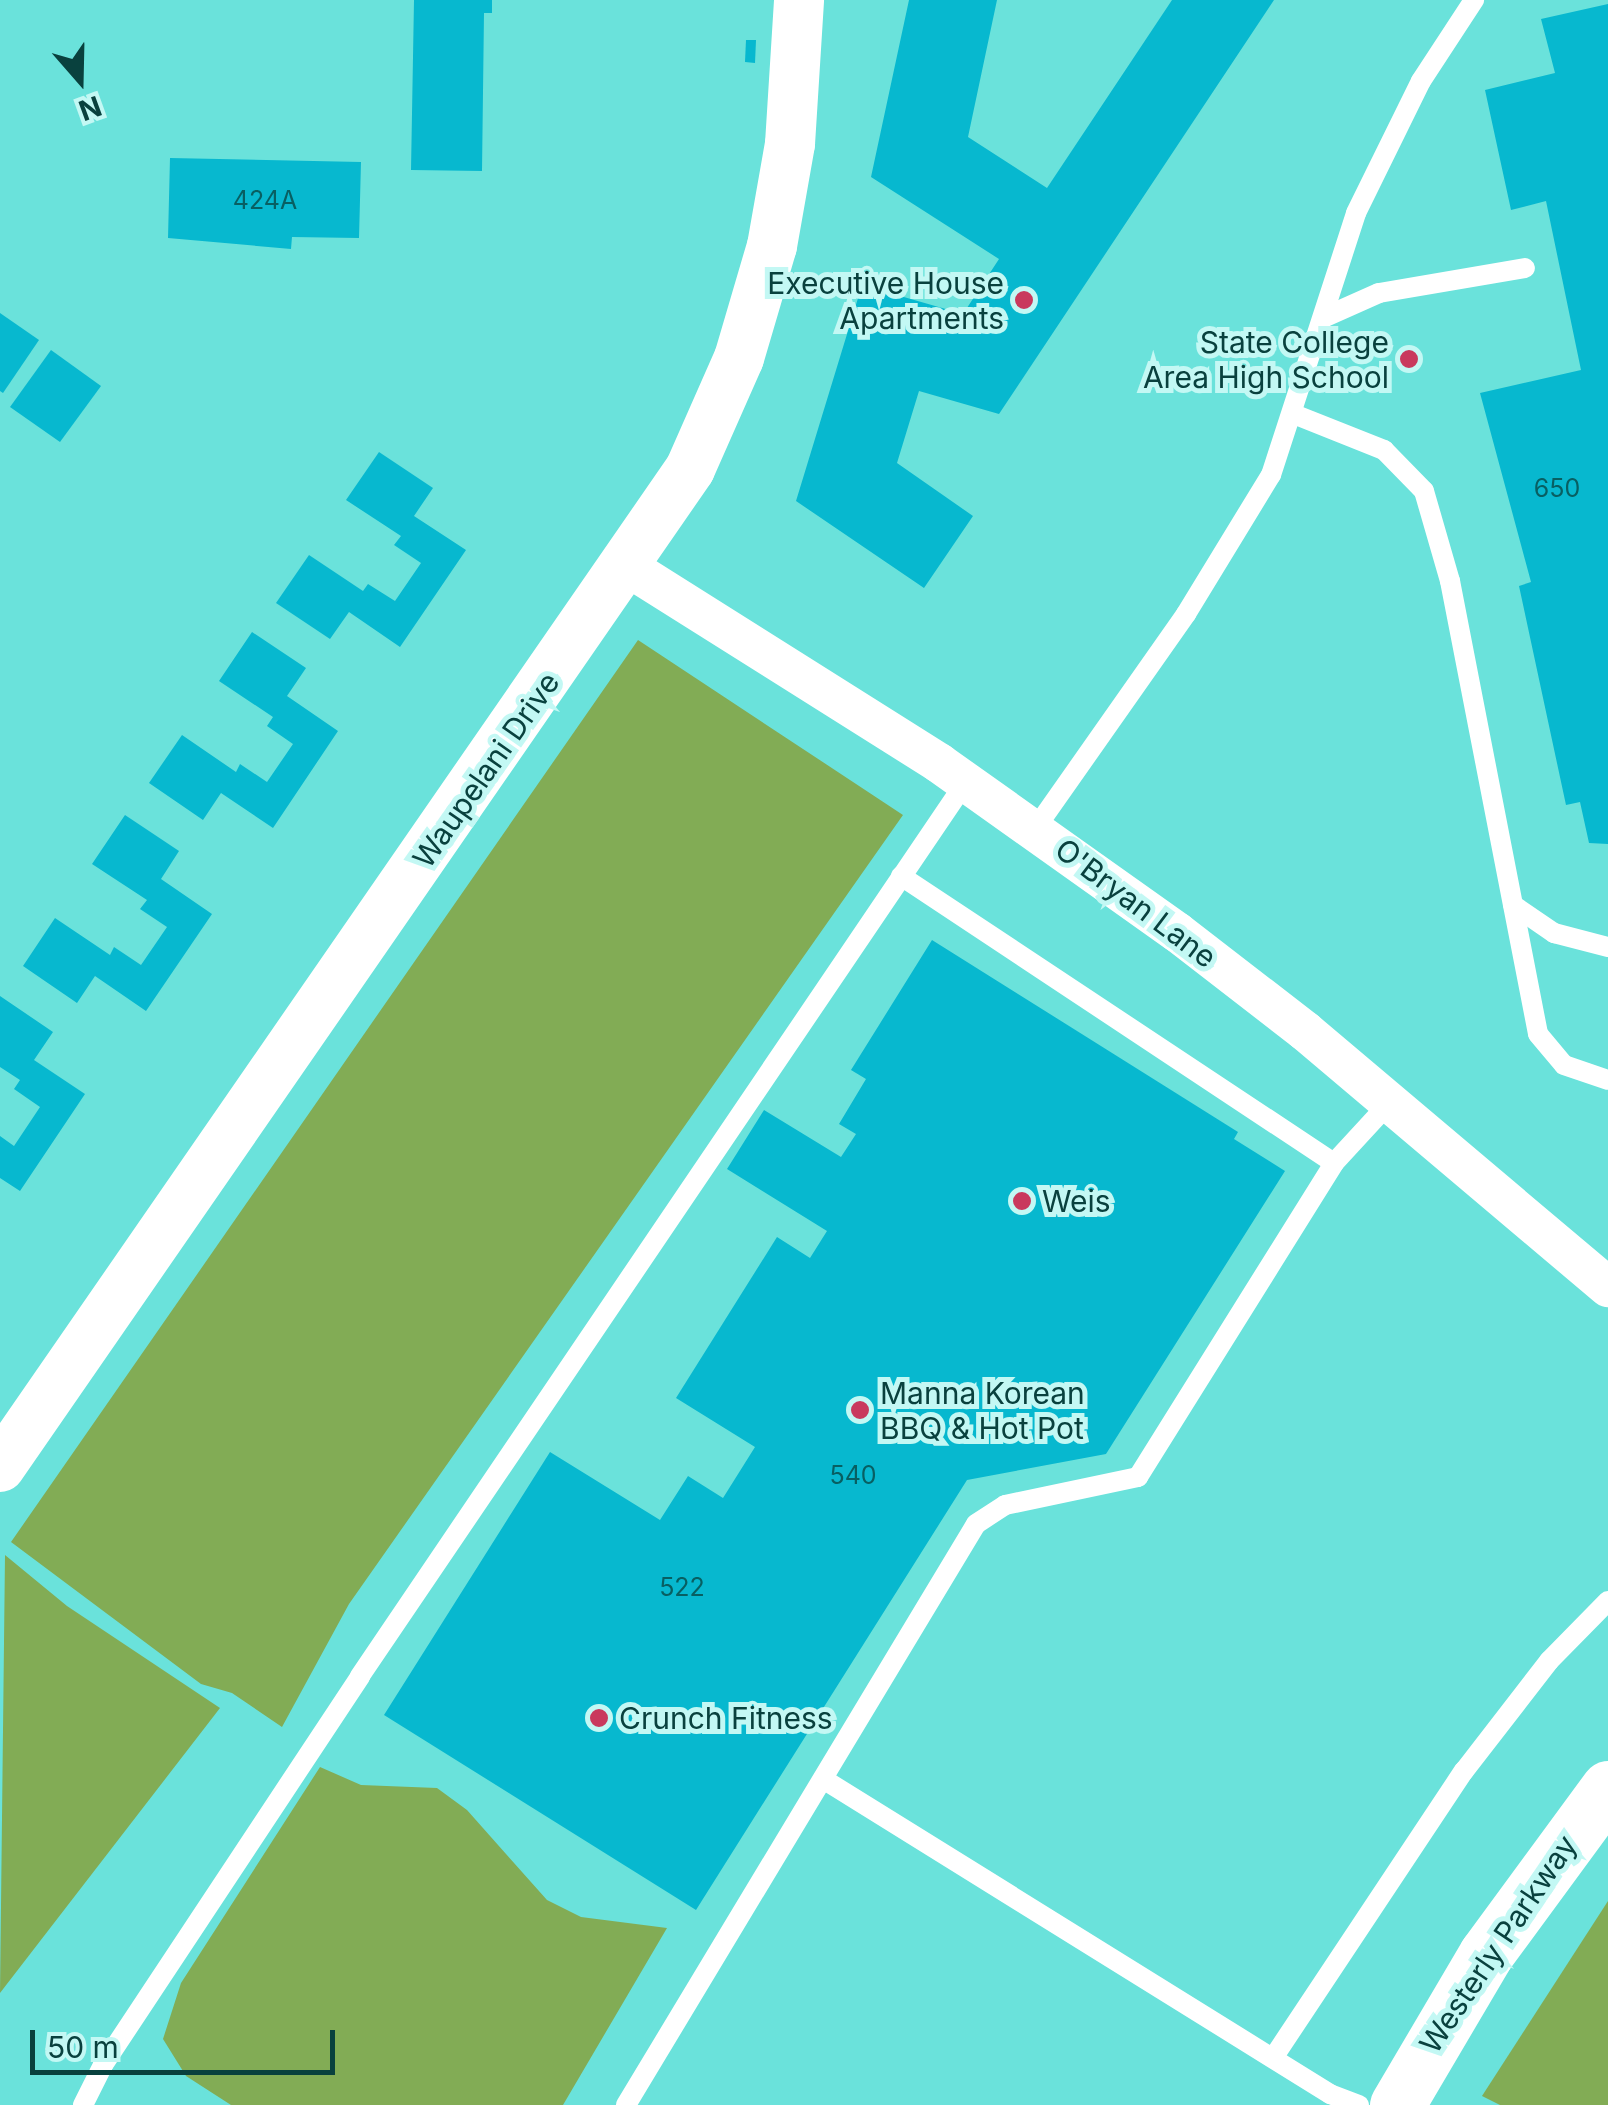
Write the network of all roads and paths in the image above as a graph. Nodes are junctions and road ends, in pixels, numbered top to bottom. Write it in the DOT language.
graph roads {
  1 [pos="799,0"];
  2 [pos="1474,0"];
  3 [pos="1526,268"];
  4 [pos="1325,318"];
  5 [pos="1296,415"];
  6 [pos="628,567"];
  7 [pos="965,783"];
  8 [pos="1035,829"];
  9 [pos="902,876"];
  10 [pos="1513,905"];
  11 [pos="1608,947"];
  12 [pos="1608,1080"];
  13 [pos="1390,1102"];
  14 [pos="1334,1163"];
  15 [pos="1608,1287"];
  16 [pos="0,1467"];
  17 [pos="1608,1601"];
  18 [pos="823,1779"];
  19 [pos="1608,1788"];
  20 [pos="1274,2058"];
  21 [pos="83,2105"];
  22 [pos="626,2105"];
  23 [pos="1360,2105"];
  24 [pos="1397,2105"];
  1 -- 6 [label="street, Waupelani Drive"];
  2 -- 4 [label="lane"];
  3 -- 4 [label="lane"];
  4 -- 5 [label="lane"];
  5 -- 8 [label="lane"];
  5 -- 10 [label="lane"];
  6 -- 7 [label="street, O'Bryan Lane"];
  6 -- 16 [label="street, Waupelani Drive"];
  7 -- 8 [label="street, O'Bryan Lane"];
  7 -- 9 [label="lane"];
  8 -- 13 [label="street, O'Bryan Lane"];
  9 -- 14 [label="lane"];
  9 -- 21 [label="lane"];
  10 -- 11 [label="lane"];
  10 -- 12 [label="lane"];
  13 -- 14 [label="lane"];
  13 -- 15 [label="street, O'Bryan Lane"];
  14 -- 18 [label="lane"];
  17 -- 20 [label="lane"];
  18 -- 20 [label="lane"];
  18 -- 22 [label="lane"];
  19 -- 24 [label="main road, Westerly Parkway"];
  20 -- 23 [label="lane"];
}
